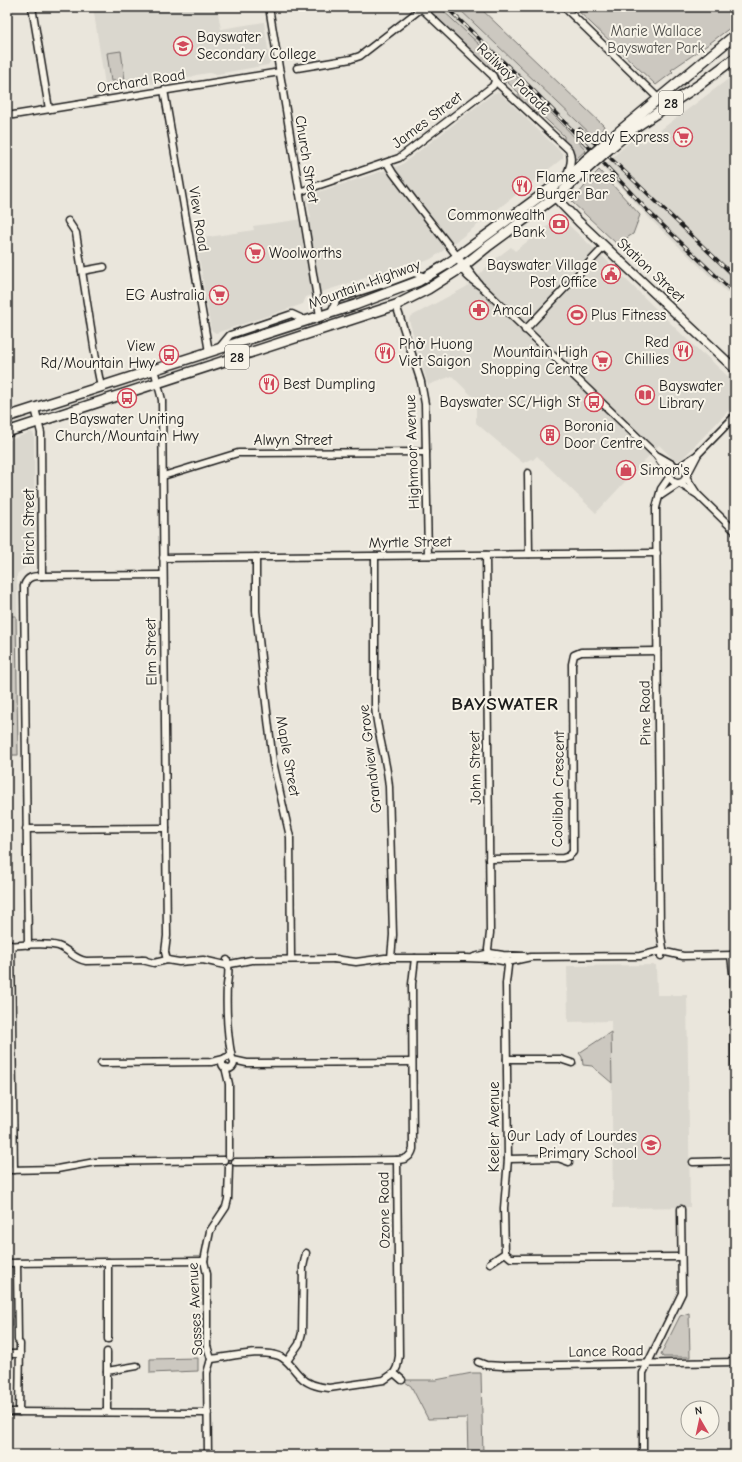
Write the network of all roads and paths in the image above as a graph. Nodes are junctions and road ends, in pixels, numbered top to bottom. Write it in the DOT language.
graph roads {
  1 [pos="32,7"];
  2 [pos="269,7"];
  3 [pos="564,7"];
  4 [pos="421,8"];
  5 [pos="735,35"];
  6 [pos="735,58"];
  7 [pos="297,68"];
  8 [pos="723,68"];
  9 [pos="280,72"];
  10 [pos="495,81"];
  11 [pos="164,90"];
  12 [pos="658,98"];
  13 [pos="49,109"];
  14 [pos="7,116"];
  15 [pos="606,147"];
  16 [pos="388,163"];
  17 [pos="589,163"];
  18 [pos="565,177"];
  19 [pos="548,190"];
  20 [pos="299,192"];
  21 [pos="555,197"];
  22 [pos="68,221"];
  23 [pos="605,246"];
  24 [pos="458,257"];
  25 [pos="463,267"];
  26 [pos="104,268"];
  27 [pos="82,271"];
  28 [pos="396,305"];
  29 [pos="320,316"];
  30 [pos="525,330"];
  31 [pos="208,352"];
  32 [pos="154,369"];
  33 [pos="735,369"];
  34 [pos="158,383"];
  35 [pos="101,387"];
  36 [pos="34,408"];
  37 [pos="735,416"];
  38 [pos="7,417"];
  39 [pos="39,421"];
  40 [pos="7,432"];
  41 [pos="426,452"];
  42 [pos="698,454"];
  43 [pos="656,455"];
  44 [pos="678,467"];
  45 [pos="528,473"];
  46 [pos="163,476"];
  47 [pos="670,476"];
  48 [pos="687,476"];
  49 [pos="679,484"];
  50 [pos="698,495"];
  51 [pos="660,496"];
  52 [pos="735,531"];
  53 [pos="657,552"];
  54 [pos="529,554"];
  55 [pos="428,555"];
  56 [pos="486,555"];
  57 [pos="375,556"];
  58 [pos="256,557"];
  59 [pos="163,558"];
  60 [pos="163,575"];
  61 [pos="42,576"];
  62 [pos="657,651"];
  63 [pos="166,828"];
  64 [pos="26,829"];
  65 [pos="489,859"];
  66 [pos="28,945"];
  67 [pos="9,946"];
  68 [pos="661,953"];
  69 [pos="490,955"];
  70 [pos="733,955"];
  71 [pos="167,958"];
  72 [pos="390,958"];
  73 [pos="412,958"];
  74 [pos="291,959"];
  75 [pos="506,960"];
  76 [pos="227,963"];
  77 [pos="735,968"];
  78 [pos="734,980"];
  79 [pos="228,1040"];
  80 [pos="507,1059"];
  81 [pos="224,1062"];
  82 [pos="412,1062"];
  83 [pos="101,1063"];
  84 [pos="232,1063"];
  85 [pos="572,1063"];
  86 [pos="228,1084"];
  87 [pos="735,1112"];
  88 [pos="227,1158"];
  89 [pos="508,1159"];
  90 [pos="397,1160"];
  91 [pos="735,1161"];
  92 [pos="235,1162"];
  93 [pos="569,1162"];
  94 [pos="693,1162"];
  95 [pos="229,1166"];
  96 [pos="10,1170"];
  97 [pos="681,1209"];
  98 [pos="306,1253"];
  99 [pos="505,1253"];
  100 [pos="681,1257"];
  101 [pos="204,1261"];
  102 [pos="108,1262"];
  103 [pos="7,1263"];
  104 [pos="17,1263"];
  105 [pos="490,1263"];
  106 [pos="108,1338"];
  107 [pos="107,1352"];
  108 [pos="11,1354"];
  109 [pos="20,1354"];
  110 [pos="211,1359"];
  111 [pos="287,1361"];
  112 [pos="478,1362"];
  113 [pos="735,1362"];
  114 [pos="648,1364"];
  115 [pos="136,1366"];
  116 [pos="107,1371"];
  117 [pos="394,1373"];
  118 [pos="402,1380"];
  119 [pos="7,1412"];
  120 [pos="19,1412"];
  121 [pos="107,1412"];
  122 [pos="208,1413"];
  123 [pos="208,1455"];
  124 [pos="643,1455"];
  1 -- 13 [label="street"];
  2 -- 9 [label="street, Church Street"];
  3 -- 12 [label="street"];
  4 -- 7 [label="street"];
  4 -- 10 [label="street, Railway Parade"];
  5 -- 12 [label="main road, Mountain Highway / 28"];
  6 -- 8 [label="main road, Mountain Highway / 28"];
  8 -- 12 [label="main road"];
  8 -- 15 [label="main road, Mountain Highway / 28"];
  9 -- 11 [label="street, Orchard Road"];
  9 -- 20 [label="street, Church Street"];
  10 -- 16 [label="street, James Street"];
  10 -- 18 [label="street, Railway Parade"];
  11 -- 13 [label="street, Orchard Road"];
  11 -- 31 [label="street, View Road"];
  12 -- 15 [label="main road, Mountain Highway / 28"];
  13 -- 14 [label="street, Orchard Road"];
  15 -- 17 [label="main road, Mountain Highway / 28, bridge"];
  16 -- 20 [label="street, James Street"];
  16 -- 24 [label="street"];
  17 -- 18 [label="main road, Mountain Highway / 28"];
  17 -- 21 [label="main road, Mountain Highway / 28"];
  18 -- 19 [label="main road, Mountain Highway / 28"];
  19 -- 21 [label="main road, Station Street"];
  19 -- 24 [label="main road, Mountain Highway / 28"];
  20 -- 29 [label="street, Church Street"];
  21 -- 23 [label="main road, Station Street"];
  21 -- 25 [label="main road, Mountain Highway / 28"];
  22 -- 27 [label="street"];
  23 -- 30 [label="street"];
  23 -- 33 [label="main road, Station Street"];
  24 -- 25 [label="street"];
  24 -- 29 [label="main road, Mountain Highway / 28"];
  25 -- 28 [label="main road, Mountain Highway / 28"];
  25 -- 30 [label="street"];
  26 -- 27 [label="street"];
  27 -- 35 [label="street"];
  28 -- 34 [label="main road, Mountain Highway / 28"];
  28 -- 41 [label="street, Highmoor Avenue"];
  29 -- 31 [label="main road, Mountain Highway / 28"];
  30 -- 43 [label="street"];
  31 -- 32 [label="main road, Mountain Highway / 28"];
  32 -- 34 [label="street, Elm Street"];
  32 -- 35 [label="main road, Mountain Highway / 28"];
  34 -- 39 [label="main road, Mountain Highway / 28"];
  34 -- 46 [label="street, Elm Street"];
  35 -- 36 [label="main road, Mountain Highway / 28"];
  36 -- 38 [label="main road, Mountain Highway / 28"];
  36 -- 39 [label="street, Birch Street"];
  37 -- 42 [label="street"];
  39 -- 40 [label="main road, Mountain Highway / 28"];
  39 -- 61 [label="street, Birch Street"];
  41 -- 46 [label="street, Alwyn Street"];
  41 -- 55 [label="street, Highmoor Avenue"];
  42 -- 44 [label="street"];
  42 -- 48 [label="street"];
  43 -- 44 [label="street"];
  43 -- 47 [label="street"];
  44 -- 47 [label="street"];
  44 -- 48 [label="street"];
  45 -- 54 [label="street"];
  46 -- 59 [label="street, Elm Street"];
  47 -- 49 [label="street"];
  47 -- 51 [label="street, Pine Road"];
  48 -- 49 [label="street"];
  48 -- 50 [label="street"];
  49 -- 50 [label="street"];
  49 -- 51 [label="street"];
  50 -- 52 [label="street"];
  51 -- 53 [label="street, Pine Road"];
  53 -- 54 [label="street, Myrtle Street"];
  53 -- 62 [label="street, Pine Road"];
  54 -- 56 [label="street, Myrtle Street"];
  55 -- 56 [label="street, Myrtle Street"];
  55 -- 57 [label="street, Myrtle Street"];
  56 -- 65 [label="street, John Street"];
  57 -- 58 [label="street, Myrtle Street"];
  57 -- 72 [label="street, Grandview Grove"];
  58 -- 59 [label="street, Myrtle Street"];
  58 -- 74 [label="street, Maple Street"];
  59 -- 60 [label="street, Elm Street"];
  60 -- 61 [label="street"];
  60 -- 63 [label="street, Elm Street"];
  61 -- 64 [label="street, Birch Street"];
  62 -- 65 [label="street, Coolibah Crescent"];
  62 -- 68 [label="street, Pine Road"];
  63 -- 64 [label="street"];
  63 -- 71 [label="street, Elm Street"];
  64 -- 66 [label="street, Birch Street"];
  65 -- 69 [label="street, John Street"];
  66 -- 67 [label="street"];
  66 -- 71 [label="street"];
  67 -- 96 [label="street"];
  68 -- 70 [label="street"];
  68 -- 75 [label="street"];
  69 -- 73 [label="street"];
  69 -- 75 [label="street"];
  70 -- 78 [label="street"];
  71 -- 76 [label="street"];
  72 -- 73 [label="street"];
  72 -- 74 [label="street"];
  73 -- 82 [label="street, Ozone Road"];
  74 -- 76 [label="street"];
  75 -- 80 [label="street, Keeler Avenue"];
  76 -- 79 [label="street"];
  77 -- 78 [label="street"];
  78 -- 87 [label="street"];
  79 -- 81 [label="street"];
  79 -- 84 [label="street"];
  80 -- 85 [label="street"];
  80 -- 89 [label="street, Keeler Avenue"];
  81 -- 83 [label="street"];
  81 -- 84 [label="street"];
  81 -- 84 [label="street"];
  81 -- 86 [label="street"];
  82 -- 84 [label="street"];
  82 -- 90 [label="street, Ozone Road"];
  84 -- 86 [label="street"];
  86 -- 88 [label="street"];
  88 -- 92 [label="street"];
  88 -- 95 [label="street"];
  88 -- 96 [label="street"];
  89 -- 93 [label="street"];
  89 -- 99 [label="street, Keeler Avenue"];
  90 -- 92 [label="street"];
  90 -- 117 [label="street, Ozone Road"];
  91 -- 94 [label="street"];
  92 -- 95 [label="street"];
  95 -- 101 [label="street, Sasses Avenue"];
  97 -- 100 [label="street"];
  98 -- 111 [label="street"];
  99 -- 100 [label="street"];
  99 -- 105 [label="street"];
  100 -- 114 [label="street"];
  101 -- 102 [label="street"];
  101 -- 110 [label="street, Sasses Avenue"];
  102 -- 104 [label="street"];
  102 -- 106 [label="street"];
  103 -- 104 [label="street"];
  104 -- 109 [label="street"];
  107 -- 116 [label="street"];
  108 -- 109 [label="street"];
  109 -- 120 [label="street"];
  110 -- 111 [label="street"];
  110 -- 122 [label="street, Sasses Avenue"];
  111 -- 117 [label="street"];
  112 -- 114 [label="street, Lance Road"];
  113 -- 114 [label="street, Lance Road"];
  114 -- 124 [label="street"];
  115 -- 116 [label="street"];
  116 -- 121 [label="street"];
  117 -- 118 [label="street"];
  119 -- 120 [label="street"];
  120 -- 121 [label="street"];
  121 -- 122 [label="street"];
  122 -- 123 [label="street, Sasses Avenue"];
}
